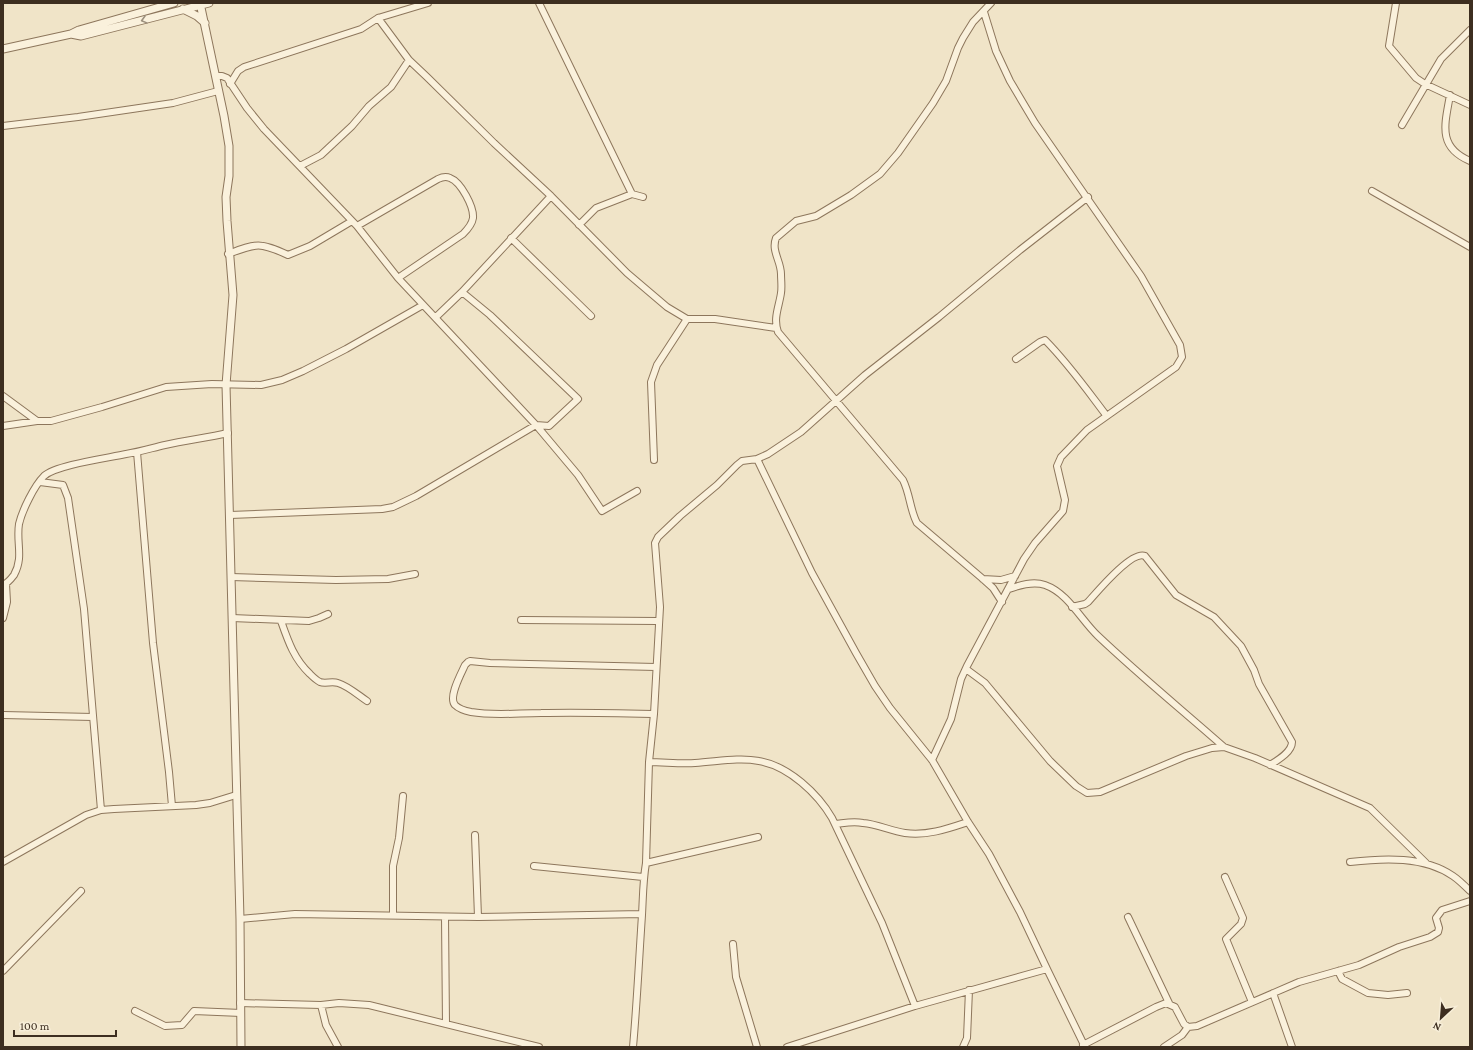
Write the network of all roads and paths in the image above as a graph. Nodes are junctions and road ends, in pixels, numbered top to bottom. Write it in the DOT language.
graph roads {
  1 [pos="174,3"];
  2 [pos="209,3"];
  3 [pos="428,3"];
  4 [pos="539,3"];
  5 [pos="990,3"];
  6 [pos="1396,3"];
  7 [pos="164,4"];
  8 [pos="201,4"];
  9 [pos="183,9"];
  10 [pos="984,12"];
  11 [pos="166,14"];
  12 [pos="378,18"];
  13 [pos="205,23"];
  14 [pos="1470,30"];
  15 [pos="71,34"];
  16 [pos="3,49"];
  17 [pos="410,60"];
  18 [pos="216,76"];
  19 [pos="230,84"];
  20 [pos="1425,84"];
  21 [pos="218,91"];
  22 [pos="1450,95"];
  23 [pos="1470,105"];
  24 [pos="1402,125"];
  25 [pos="3,126"];
  26 [pos="1470,161"];
  27 [pos="300,166"];
  28 [pos="1372,192"];
  29 [pos="632,194"];
  30 [pos="551,196"];
  31 [pos="644,197"];
  32 [pos="1088,198"];
  33 [pos="352,221"];
  34 [pos="579,224"];
  35 [pos="357,226"];
  36 [pos="511,238"];
  37 [pos="1470,247"];
  38 [pos="228,254"];
  39 [pos="398,278"];
  40 [pos="462,292"];
  41 [pos="423,305"];
  42 [pos="591,316"];
  43 [pos="436,317"];
  44 [pos="687,319"];
  45 [pos="776,328"];
  46 [pos="1016,359"];
  47 [pos="226,385"];
  48 [pos="3,396"];
  49 [pos="835,401"];
  50 [pos="1106,415"];
  51 [pos="37,422"];
  52 [pos="536,425"];
  53 [pos="3,426"];
  54 [pos="228,433"];
  55 [pos="137,452"];
  56 [pos="756,459"];
  57 [pos="654,460"];
  58 [pos="40,482"];
  59 [pos="637,491"];
  60 [pos="230,515"];
  61 [pos="415,574"];
  62 [pos="1015,576"];
  63 [pos="232,577"];
  64 [pos="984,579"];
  65 [pos="4,585"];
  66 [pos="1009,589"];
  67 [pos="1002,602"];
  68 [pos="1072,607"];
  69 [pos="328,614"];
  70 [pos="3,618"];
  71 [pos="232,618"];
  72 [pos="521,620"];
  73 [pos="281,621"];
  74 [pos="658,621"];
  75 [pos="656,667"];
  76 [pos="966,668"];
  77 [pos="367,701"];
  78 [pos="654,714"];
  79 [pos="3,715"];
  80 [pos="93,717"];
  81 [pos="1224,748"];
  82 [pos="932,760"];
  83 [pos="649,762"];
  84 [pos="1270,765"];
  85 [pos="236,795"];
  86 [pos="403,796"];
  87 [pos="172,806"];
  88 [pos="101,810"];
  89 [pos="968,822"];
  90 [pos="835,824"];
  91 [pos="475,835"];
  92 [pos="758,837"];
  93 [pos="3,862"];
  94 [pos="646,862"];
  95 [pos="1350,862"];
  96 [pos="1426,863"];
  97 [pos="534,866"];
  98 [pos="643,877"];
  99 [pos="1225,877"];
  100 [pos="81,891"];
  101 [pos="1470,891"];
  102 [pos="1470,901"];
  103 [pos="642,914"];
  104 [pos="393,915"];
  105 [pos="445,917"];
  106 [pos="478,917"];
  107 [pos="1128,917"];
  108 [pos="240,919"];
  109 [pos="733,944"];
  110 [pos="1047,969"];
  111 [pos="3,971"];
  112 [pos="1338,971"];
  113 [pos="969,990"];
  114 [pos="1273,993"];
  115 [pos="1407,993"];
  116 [pos="1252,1002"];
  117 [pos="240,1003"];
  118 [pos="1169,1003"];
  119 [pos="321,1004"];
  120 [pos="915,1006"];
  121 [pos="135,1011"];
  122 [pos="241,1013"];
  123 [pos="446,1024"];
  124 [pos="1188,1027"];
  125 [pos="1084,1046"];
  126 [pos="241,1047"];
  127 [pos="338,1047"];
  128 [pos="539,1047"];
  129 [pos="633,1047"];
  130 [pos="758,1047"];
  131 [pos="787,1047"];
  132 [pos="963,1047"];
  133 [pos="1164,1047"];
  134 [pos="1292,1047"];
  1 -- 7 [label="street"];
  2 -- 8 [label="street"];
  3 -- 12 [label="street"];
  4 -- 29 [label="street"];
  5 -- 10 [label="street"];
  6 -- 20 [label="street"];
  7 -- 11 [label="street"];
  7 -- 15 [label="street"];
  8 -- 9 [label="street"];
  8 -- 13 [label="street"];
  9 -- 11 [label="street"];
  9 -- 13 [label="street"];
  10 -- 32 [label="street"];
  10 -- 45 [label="street"];
  11 -- 15 [label="street, one-way"];
  12 -- 17 [label="street"];
  12 -- 19 [label="street"];
  13 -- 18 [label="street"];
  14 -- 20 [label="street"];
  15 -- 16 [label="street"];
  17 -- 27 [label="street"];
  17 -- 30 [label="street"];
  18 -- 19 [label="street"];
  18 -- 21 [label="street"];
  19 -- 27 [label="street"];
  20 -- 22 [label="street"];
  20 -- 24 [label="street"];
  21 -- 25 [label="street"];
  21 -- 38 [label="street"];
  22 -- 23 [label="street"];
  22 -- 26 [label="street"];
  27 -- 33 [label="street"];
  28 -- 37 [label="street"];
  29 -- 31 [label="street"];
  29 -- 34 [label="street"];
  30 -- 34 [label="street"];
  30 -- 36 [label="street"];
  32 -- 49 [label="street"];
  32 -- 50 [label="street"];
  33 -- 35 [label="street"];
  33 -- 38 [label="street"];
  34 -- 44 [label="street"];
  35 -- 39 [label="street"];
  35 -- 39 [label="street"];
  36 -- 40 [label="street"];
  36 -- 42 [label="street"];
  38 -- 47 [label="street"];
  39 -- 41 [label="street"];
  40 -- 43 [label="street"];
  40 -- 52 [label="street"];
  41 -- 43 [label="street"];
  41 -- 47 [label="street"];
  43 -- 52 [label="street"];
  44 -- 45 [label="street"];
  44 -- 57 [label="street"];
  45 -- 49 [label="street"];
  46 -- 50 [label="street"];
  47 -- 51 [label="street"];
  47 -- 54 [label="street"];
  48 -- 51 [label="street"];
  49 -- 56 [label="street"];
  49 -- 64 [label="street"];
  50 -- 62 [label="street"];
  51 -- 53 [label="street"];
  52 -- 59 [label="street"];
  52 -- 60 [label="street"];
  54 -- 55 [label="street"];
  54 -- 60 [label="street"];
  55 -- 58 [label="street"];
  55 -- 87 [label="street"];
  56 -- 74 [label="street"];
  56 -- 82 [label="street"];
  58 -- 65 [label="street"];
  58 -- 80 [label="street"];
  60 -- 63 [label="street"];
  61 -- 63 [label="street"];
  62 -- 64 [label="street"];
  62 -- 66 [label="street"];
  63 -- 71 [label="street"];
  64 -- 67 [label="street"];
  65 -- 70 [label="street"];
  66 -- 67 [label="street"];
  66 -- 68 [label="street"];
  67 -- 76 [label="street"];
  68 -- 81 [label="street"];
  68 -- 84 [label="street"];
  69 -- 73 [label="street"];
  71 -- 73 [label="street"];
  71 -- 85 [label="street"];
  72 -- 74 [label="street"];
  73 -- 77 [label="street"];
  74 -- 75 [label="street"];
  75 -- 78 [label="street"];
  75 -- 78 [label="street"];
  76 -- 81 [label="street"];
  76 -- 82 [label="street"];
  78 -- 83 [label="street"];
  79 -- 80 [label="street"];
  80 -- 88 [label="street"];
  81 -- 84 [label="street"];
  82 -- 89 [label="street"];
  83 -- 90 [label="street"];
  83 -- 94 [label="street"];
  84 -- 96 [label="street"];
  85 -- 87 [label="street"];
  85 -- 108 [label="street"];
  86 -- 104 [label="street"];
  87 -- 88 [label="street"];
  88 -- 93 [label="street"];
  89 -- 90 [label="street"];
  89 -- 110 [label="street"];
  90 -- 120 [label="street"];
  91 -- 106 [label="street"];
  92 -- 94 [label="street"];
  94 -- 98 [label="street"];
  95 -- 96 [label="street"];
  96 -- 101 [label="street"];
  97 -- 98 [label="street"];
  98 -- 103 [label="street"];
  99 -- 116 [label="street"];
  100 -- 111 [label="street"];
  102 -- 112 [label="street"];
  103 -- 106 [label="street"];
  103 -- 129 [label="street"];
  104 -- 105 [label="street"];
  104 -- 108 [label="street"];
  105 -- 106 [label="street"];
  105 -- 123 [label="street"];
  107 -- 118 [label="street"];
  108 -- 117 [label="street"];
  109 -- 130 [label="street"];
  110 -- 113 [label="street"];
  110 -- 125 [label="street"];
  112 -- 114 [label="street"];
  112 -- 115 [label="street"];
  113 -- 120 [label="street"];
  113 -- 132 [label="street"];
  114 -- 116 [label="street"];
  114 -- 134 [label="street"];
  116 -- 124 [label="street"];
  117 -- 119 [label="street"];
  117 -- 122 [label="street"];
  118 -- 124 [label="street"];
  118 -- 125 [label="street"];
  119 -- 123 [label="street"];
  119 -- 127 [label="street"];
  120 -- 131 [label="street"];
  121 -- 122 [label="street"];
  122 -- 126 [label="street"];
  123 -- 128 [label="street"];
  124 -- 133 [label="street"];
}
